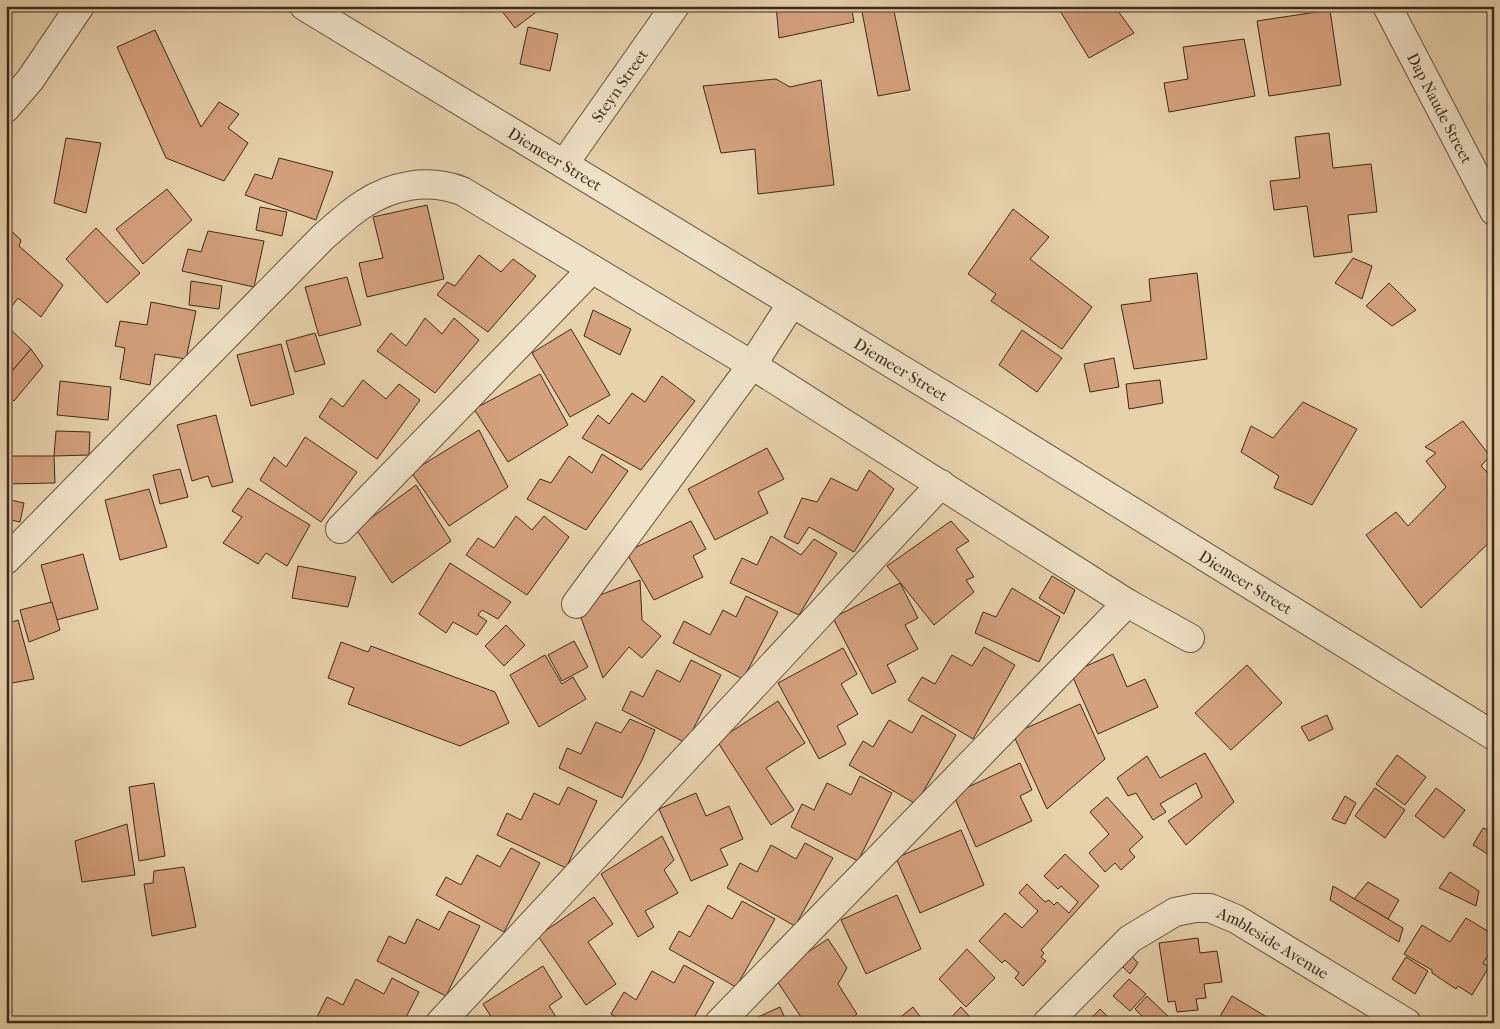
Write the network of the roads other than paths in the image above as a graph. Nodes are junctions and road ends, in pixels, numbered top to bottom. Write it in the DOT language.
graph roads {
  1 [pos="80,6"];
  2 [pos="304,6"];
  3 [pos="675,6"];
  4 [pos="1387,6"];
  5 [pos="6,108"];
  6 [pos="564,164"];
  7 [pos="1494,211"];
  8 [pos="592,269"];
  9 [pos="792,303"];
  10 [pos="752,365"];
  11 [pos="941,484"];
  12 [pos="340,529"];
  13 [pos="6,560"];
  14 [pos="1127,603"];
  15 [pos="576,604"];
  16 [pos="1190,638"];
  17 [pos="1494,736"];
  18 [pos="440,1023"];
  19 [pos="719,1023"];
  20 [pos="1047,1023"];
  21 [pos="1407,1023"];
  1 -- 5 [label="street"];
  2 -- 6 [label="street, Diemeer Street"];
  3 -- 6 [label="street, Steyn Street"];
  4 -- 7 [label="street, Dap Naude Street"];
  6 -- 9 [label="street, Diemeer Street"];
  8 -- 10 [label="street"];
  8 -- 12 [label="street"];
  8 -- 13 [label="street"];
  9 -- 10 [label="street"];
  9 -- 17 [label="street, Diemeer Street"];
  10 -- 11 [label="street"];
  10 -- 15 [label="street"];
  11 -- 14 [label="street"];
  11 -- 18 [label="street"];
  14 -- 16 [label="street"];
  14 -- 19 [label="street"];
  20 -- 21 [label="street, Ambleside Avenue"];
}
